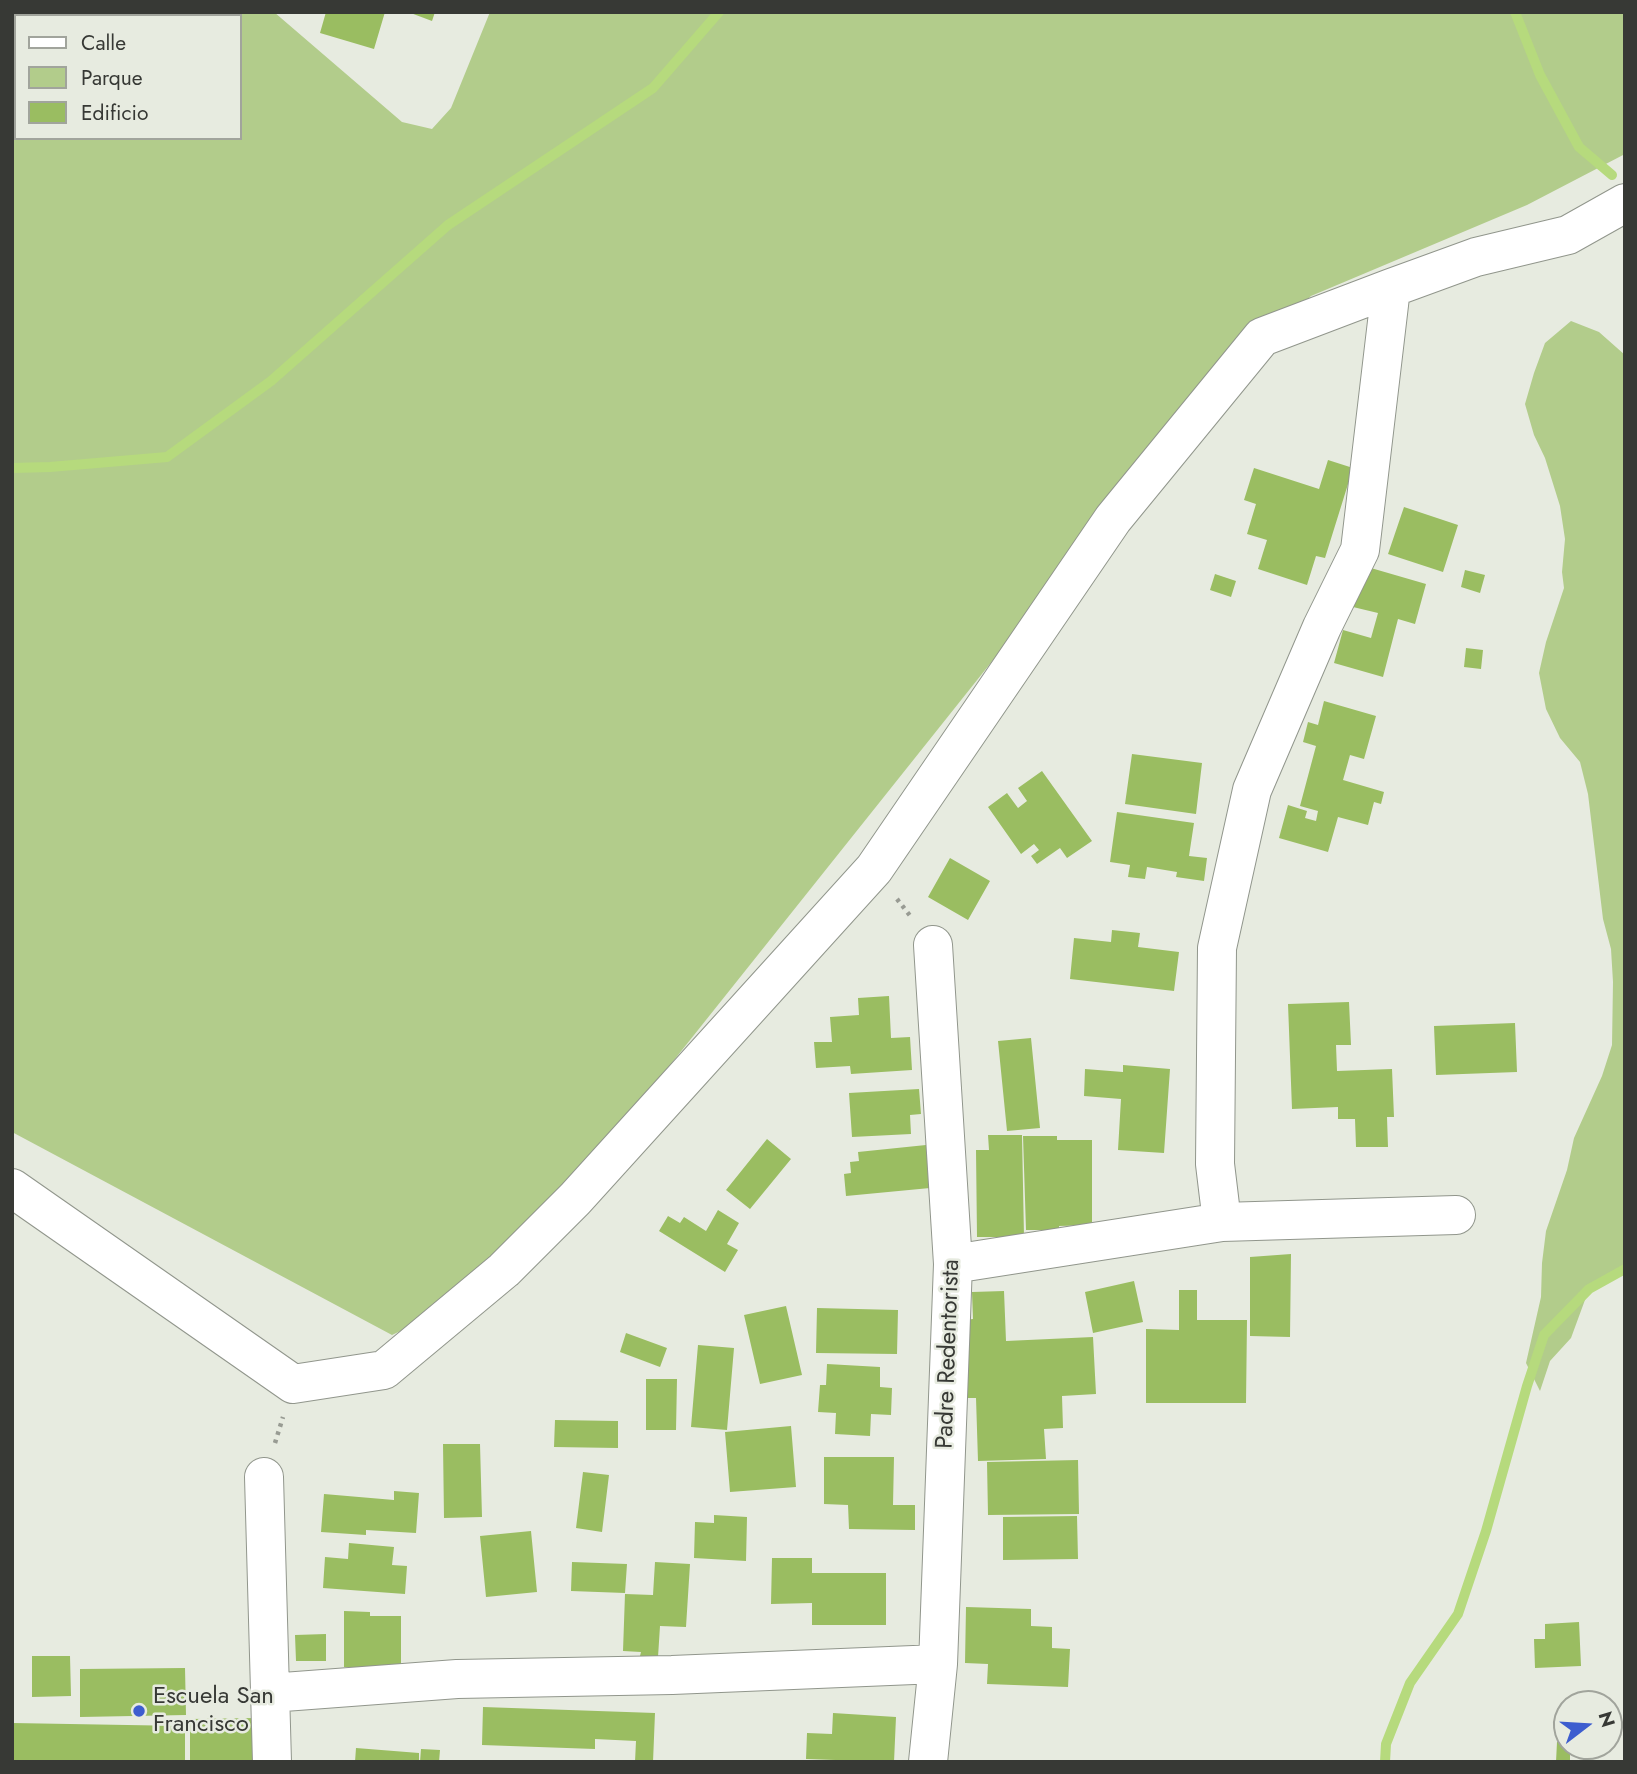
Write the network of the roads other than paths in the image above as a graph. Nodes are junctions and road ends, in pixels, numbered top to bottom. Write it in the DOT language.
graph roads {
  1 [pos="1625,203"];
  2 [pos="1391,288"];
  3 [pos="933,945"];
  4 [pos="12,1188"];
  5 [pos="1456,1215"];
  6 [pos="1222,1222"];
  7 [pos="953,1264"];
  8 [pos="264,1477"];
  9 [pos="938,1664"];
  10 [pos="270,1693"];
  11 [pos="272,1762"];
  12 [pos="928,1762"];
  1 -- 2 [label="street"];
  2 -- 4 [label="street"];
  2 -- 6 [label="street"];
  3 -- 7 [label="street, Padre Redentorista"];
  5 -- 6 [label="street"];
  6 -- 7 [label="street"];
  7 -- 9 [label="street, Padre Redentorista"];
  8 -- 10 [label="street"];
  9 -- 10 [label="street"];
  9 -- 12 [label="street, Padre Redentorista"];
  10 -- 11 [label="street"];
}
